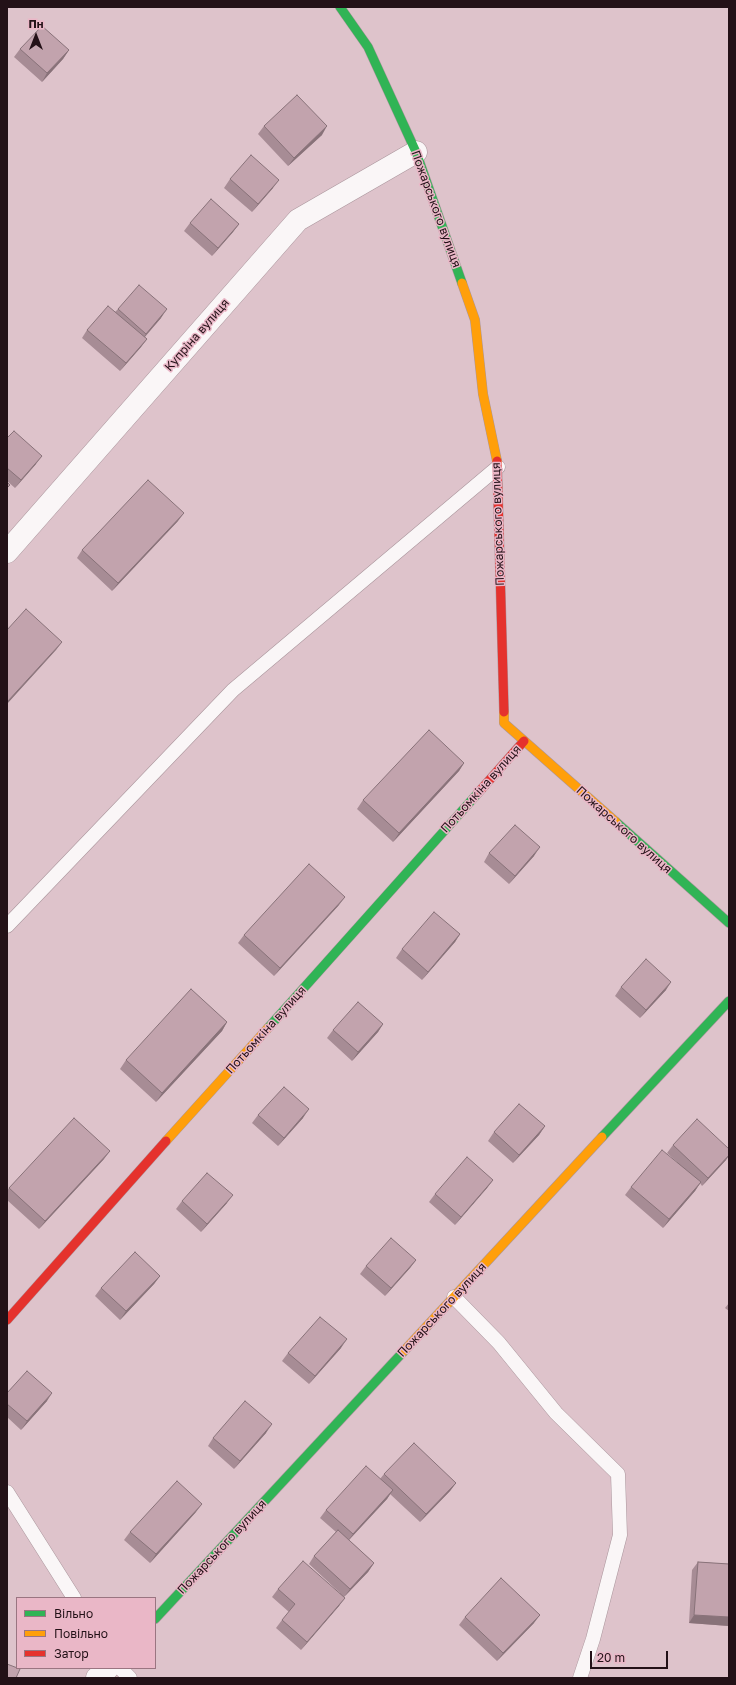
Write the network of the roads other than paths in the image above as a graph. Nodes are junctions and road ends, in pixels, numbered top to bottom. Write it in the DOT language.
graph roads {
  1 [pos="340,7"];
  2 [pos="416,152"];
  3 [pos="498,468"];
  4 [pos="7,552"];
  5 [pos="524,741"];
  6 [pos="729,923"];
  7 [pos="7,926"];
  8 [pos="729,1001"];
  9 [pos="454,1297"];
  10 [pos="7,1320"];
  11 [pos="7,1492"];
  12 [pos="73,1597"];
  13 [pos="156,1618"];
  14 [pos="107,1669"];
  15 [pos="121,1669"];
  16 [pos="97,1678"];
  17 [pos="130,1678"];
  18 [pos="580,1678"];
  1 -- 2 [label="street, Пожарського вулиця"];
  2 -- 3 [label="street, Пожарського вулиця"];
  2 -- 4 [label="street, Купріна вулиця"];
  3 -- 5 [label="street, Пожарського вулиця"];
  3 -- 7 [label="lane"];
  5 -- 6 [label="street, Пожарського вулиця"];
  5 -- 10 [label="street, Потьомкіна вулиця"];
  8 -- 9 [label="street, Пожарського вулиця"];
  9 -- 13 [label="street, Пожарського вулиця"];
  9 -- 18 [label="lane"];
  11 -- 12 [label="lane"];
  14 -- 16 [label="street"];
  15 -- 17 [label="lane"];
}
